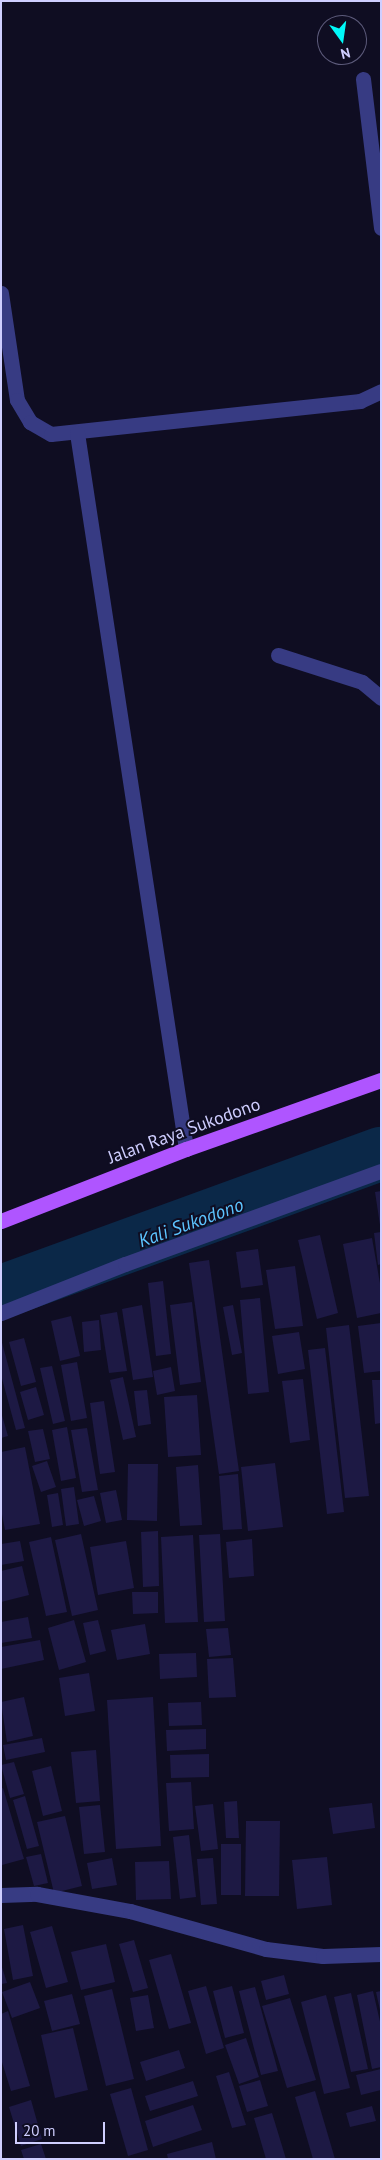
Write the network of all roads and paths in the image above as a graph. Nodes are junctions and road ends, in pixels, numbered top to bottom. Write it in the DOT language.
graph roads {
  1 [pos="363,79"];
  2 [pos="381,228"];
  3 [pos="1,293"];
  4 [pos="381,391"];
  5 [pos="77,433"];
  6 [pos="278,655"];
  7 [pos="381,698"];
  8 [pos="381,1080"];
  9 [pos="186,1149"];
  10 [pos="381,1171"];
  11 [pos="1,1221"];
  12 [pos="1,1313"];
  13 [pos="1,1895"];
  14 [pos="381,1954"];
  1 -- 2 [label="street"];
  3 -- 5 [label="street"];
  4 -- 5 [label="street"];
  5 -- 9 [label="street"];
  6 -- 7 [label="street"];
  8 -- 9 [label="main road, Jalan Raya Sukodono"];
  9 -- 11 [label="main road, Jalan Raya Sukodono"];
  10 -- 12 [label="street"];
  13 -- 14 [label="street"];
}
